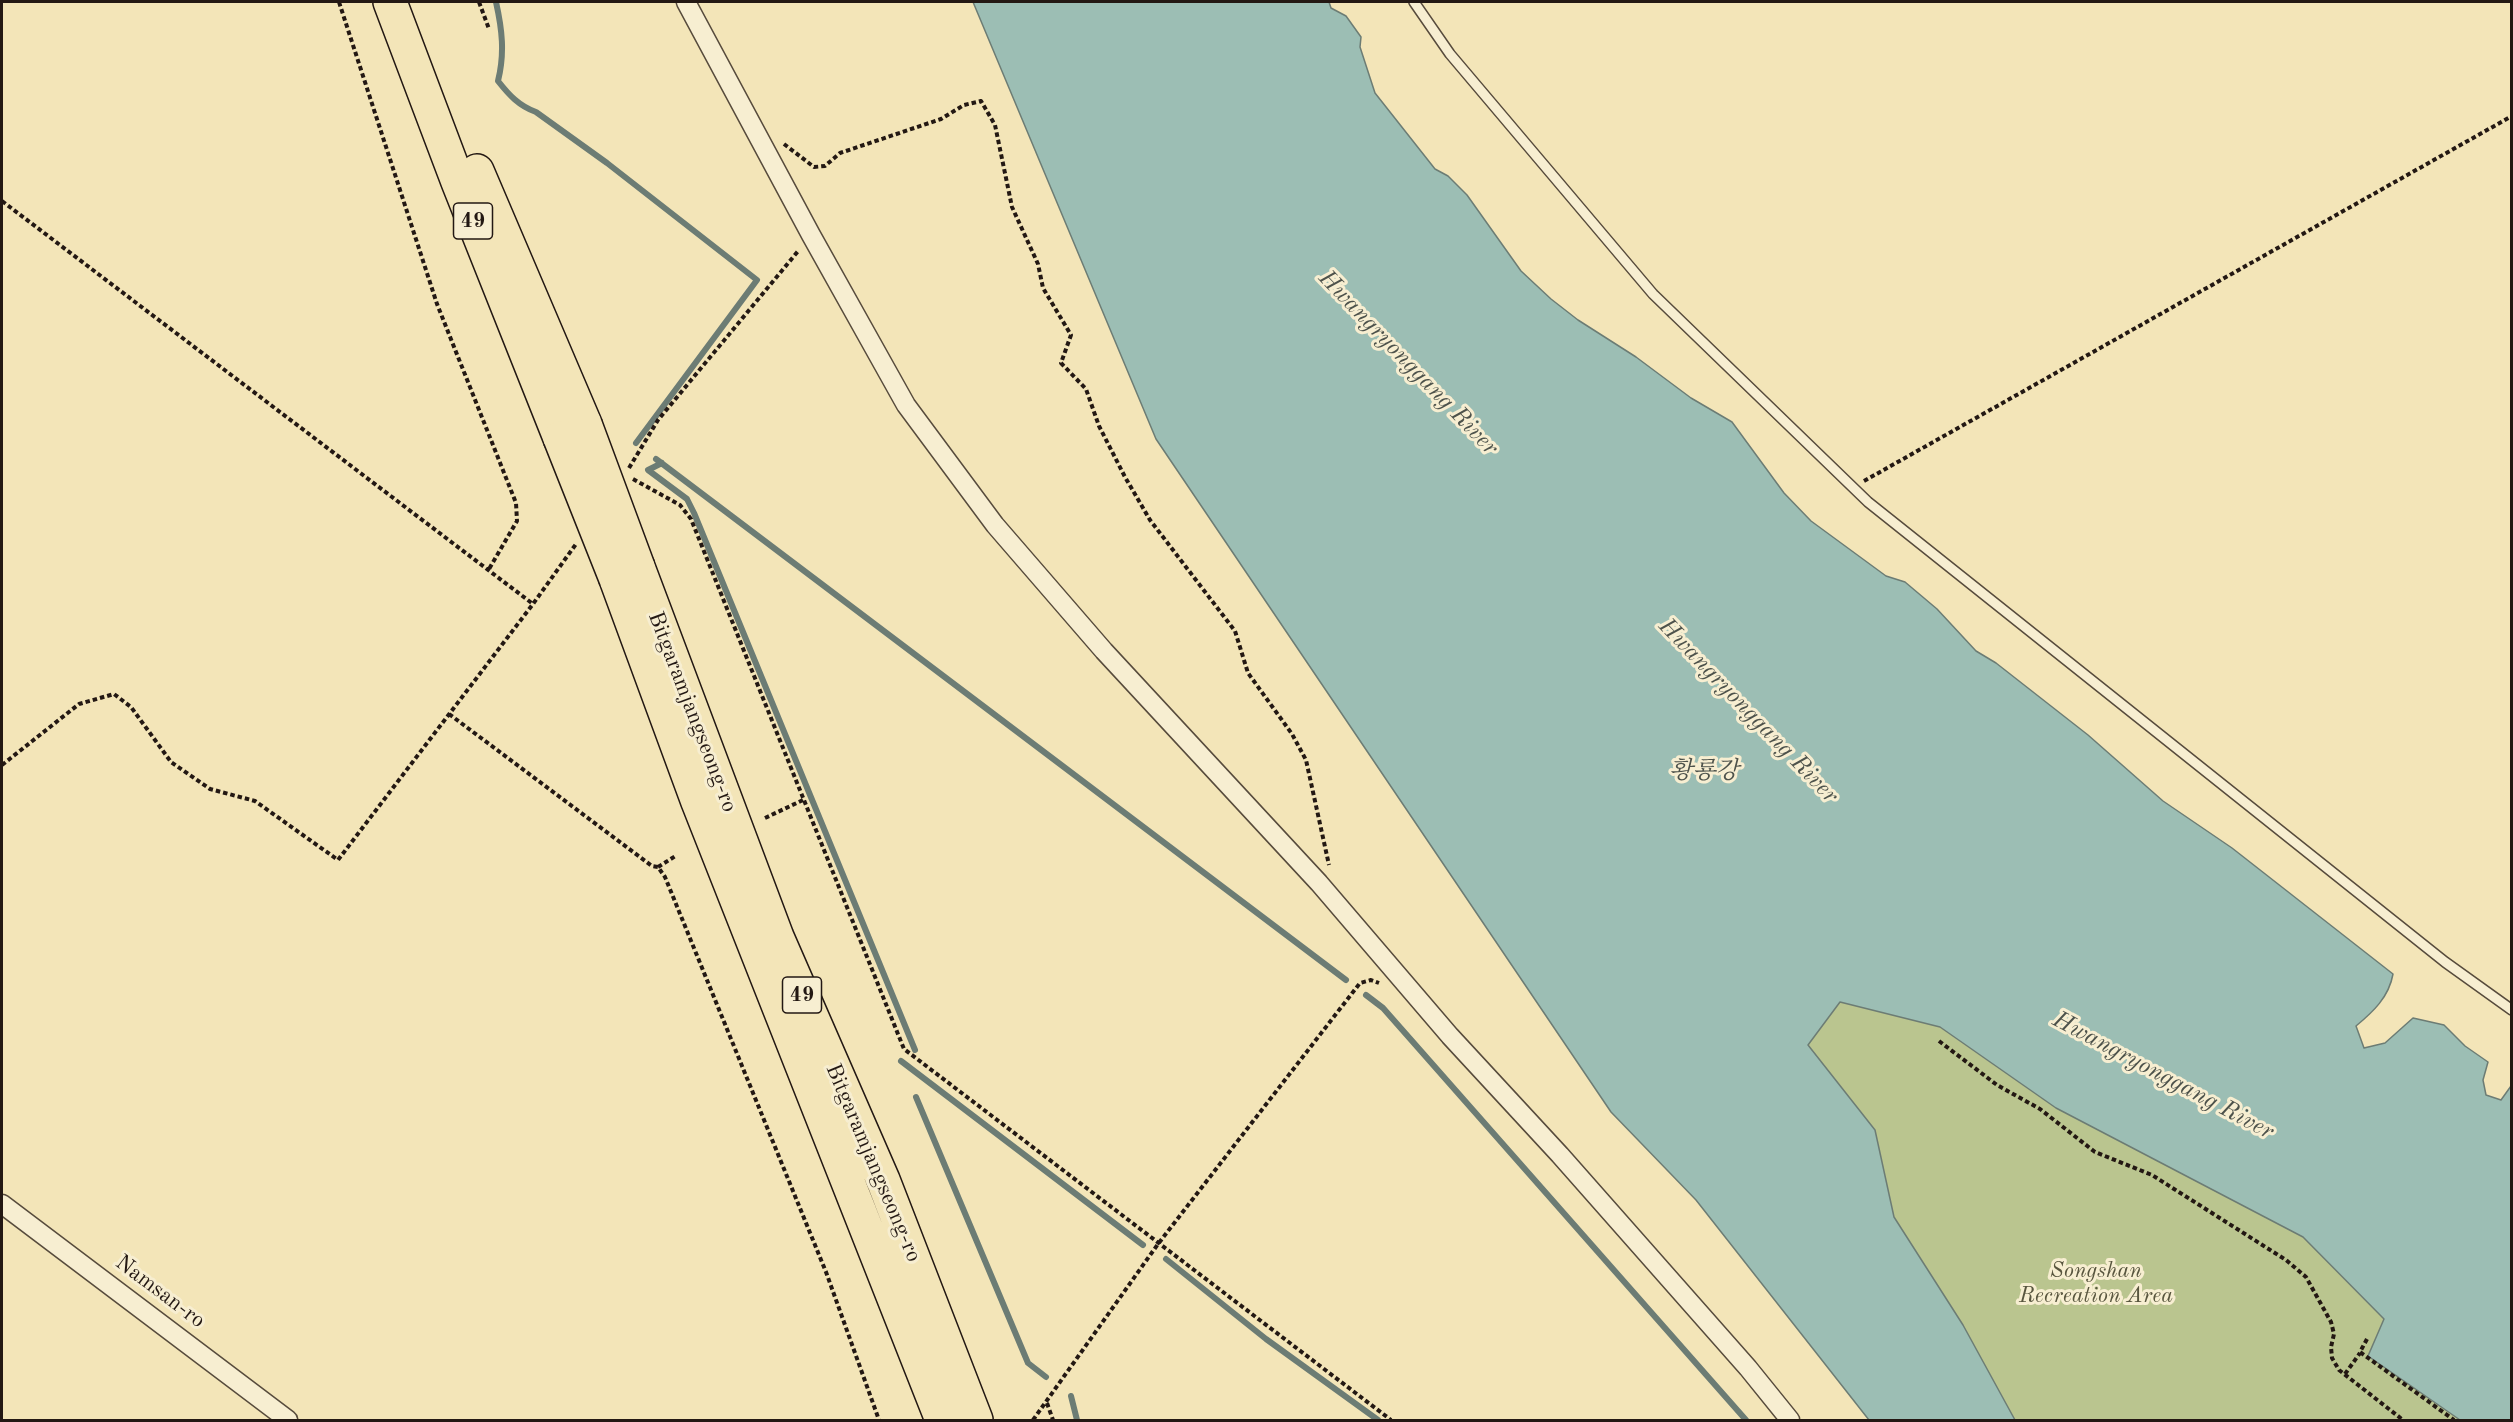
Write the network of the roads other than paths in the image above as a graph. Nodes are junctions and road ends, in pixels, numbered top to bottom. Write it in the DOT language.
graph roads {
  1 [pos="390,2"];
  2 [pos="415,2"];
  3 [pos="686,2"];
  4 [pos="1414,2"];
  5 [pos="573,431"];
  6 [pos="627,573"];
  7 [pos="2511,1010"];
  8 [pos="2,1204"];
  9 [pos="288,1420"];
  10 [pos="942,1420"];
  11 [pos="976,1420"];
  12 [pos="1790,1420"];
  1 -- 5 [label="highway, Bitgaramjangseong-ro / 49"];
  2 -- 5 [label="highway, Bitgaramjangseong-ro / 49"];
  3 -- 12 [label="street"];
  4 -- 7 [label="lane"];
  5 -- 6 [label="highway, Bitgaramjangseong-ro / 49, bridge"];
  6 -- 10 [label="highway, Bitgaramjangseong-ro / 49"];
  6 -- 11 [label="highway, Bitgaramjangseong-ro / 49"];
  8 -- 9 [label="street, Namsan-ro"];
}
